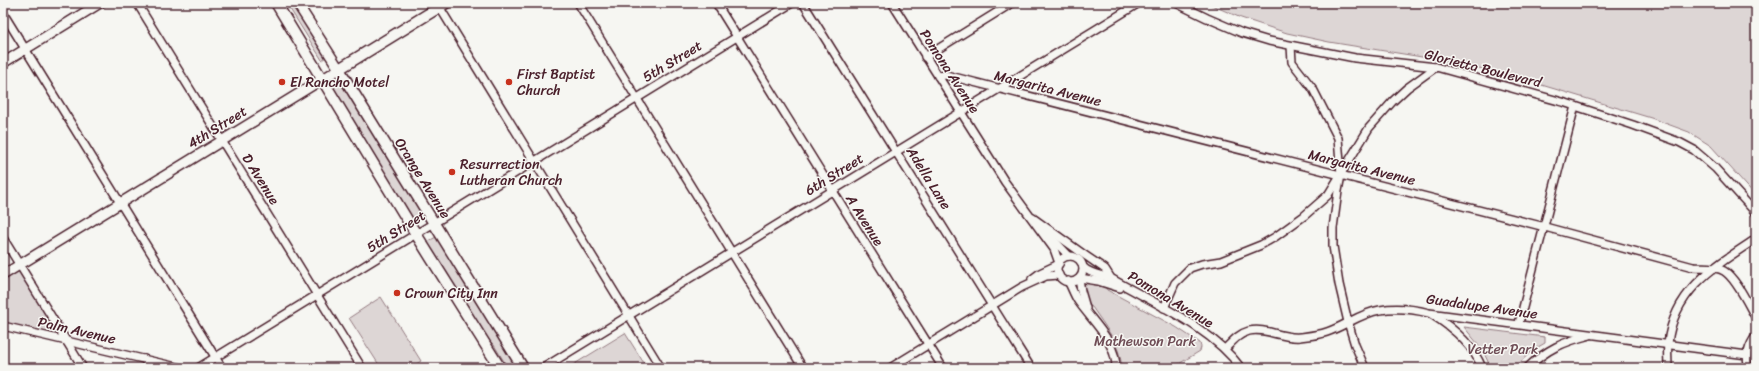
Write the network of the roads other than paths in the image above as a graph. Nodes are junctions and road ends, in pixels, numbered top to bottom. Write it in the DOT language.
graph roads {
  1 [pos="100,3"];
  2 [pos="137,3"];
  3 [pos="276,3"];
  4 [pos="297,3"];
  5 [pos="578,3"];
  6 [pos="716,3"];
  7 [pos="792,3"];
  8 [pos="803,3"];
  9 [pos="892,3"];
  10 [pos="1012,3"];
  11 [pos="1139,3"];
  12 [pos="1176,3"];
  13 [pos="441,4"];
  14 [pos="3,13"];
  15 [pos="737,37"];
  16 [pos="1292,46"];
  17 [pos="25,49"];
  18 [pos="925,57"];
  19 [pos="3,63"];
  20 [pos="1436,67"];
  21 [pos="339,68"];
  22 [pos="938,76"];
  23 [pos="322,79"];
  24 [pos="998,89"];
  25 [pos="637,98"];
  26 [pos="1575,106"];
  27 [pos="961,111"];
  28 [pos="222,140"];
  29 [pos="896,151"];
  30 [pos="534,161"];
  31 [pos="1342,175"];
  32 [pos="832,191"];
  33 [pos="120,203"];
  34 [pos="1756,213"];
  35 [pos="1027,214"];
  36 [pos="434,223"];
  37 [pos="1545,227"];
  38 [pos="416,234"];
  39 [pos="3,238"];
  40 [pos="1756,239"];
  41 [pos="731,252"];
  42 [pos="1070,256"];
  43 [pos="1059,263"];
  44 [pos="20,265"];
  45 [pos="1083,267"];
  46 [pos="1713,268"];
  47 [pos="3,275"];
  48 [pos="1059,275"];
  49 [pos="1079,278"];
  50 [pos="1112,280"];
  51 [pos="1068,281"];
  52 [pos="1022,287"];
  53 [pos="1131,291"];
  54 [pos="317,295"];
  55 [pos="992,305"];
  56 [pos="1164,308"];
  57 [pos="1413,309"];
  58 [pos="1088,314"];
  59 [pos="629,316"];
  60 [pos="1756,318"];
  61 [pos="1348,322"];
  62 [pos="1519,323"];
  63 [pos="3,326"];
  64 [pos="1592,334"];
  65 [pos="1756,336"];
  66 [pos="66,340"];
  67 [pos="1668,343"];
  68 [pos="928,344"];
  69 [pos="1224,349"];
  70 [pos="1747,355"];
  71 [pos="216,357"];
  72 [pos="144,359"];
  73 [pos="83,368"];
  74 [pos="150,368"];
  75 [pos="181,368"];
  76 [pos="198,368"];
  77 [pos="222,368"];
  78 [pos="362,368"];
  79 [pos="500,368"];
  80 [pos="523,368"];
  81 [pos="543,368"];
  82 [pos="661,368"];
  83 [pos="803,368"];
  84 [pos="890,368"];
  85 [pos="943,368"];
  86 [pos="1031,368"];
  87 [pos="1116,368"];
  88 [pos="1242,368"];
  89 [pos="1365,368"];
  90 [pos="1482,368"];
  91 [pos="1527,368"];
  92 [pos="1668,368"];
  93 [pos="1749,368"];
  1 -- 17 [label="main road"];
  2 -- 28 [label="street, D Avenue"];
  3 -- 23 [label="highway"];
  4 -- 21 [label="main road, Orange Avenue"];
  5 -- 25 [label="street"];
  6 -- 15 [label="street, A Avenue"];
  7 -- 15 [label="street, 5th Street"];
  8 -- 29 [label="street, Adella Lane"];
  9 -- 18 [label="street, Pomona Avenue"];
  10 -- 18 [label="street"];
  11 -- 24 [label="street, 6th Street"];
  12 -- 16 [label="street, Glorietta Boulevard"];
  13 -- 21 [label="highway, 4th Street"];
  13 -- 30 [label="street"];
  14 -- 17 [label="street"];
  15 -- 25 [label="street, 5th Street"];
  15 -- 32 [label="street, A Avenue"];
  16 -- 20 [label="street, Glorietta Boulevard"];
  16 -- 31 [label="street"];
  17 -- 19 [label="main road"];
  17 -- 33 [label="street"];
  18 -- 22 [label="street, Pomona Avenue"];
  20 -- 26 [label="street, Glorietta Boulevard"];
  20 -- 31 [label="street"];
  21 -- 23 [label="main road, 4th Street"];
  21 -- 36 [label="highway, Orange Avenue"];
  22 -- 24 [label="street, Margarita Avenue"];
  22 -- 27 [label="street, Pomona Avenue"];
  23 -- 28 [label="main road, 4th Street"];
  23 -- 38 [label="highway"];
  24 -- 27 [label="street, 6th Street"];
  24 -- 31 [label="street, Margarita Avenue"];
  25 -- 30 [label="street, 5th Street"];
  25 -- 41 [label="street"];
  26 -- 34 [label="street, Glorietta Boulevard"];
  26 -- 37 [label="street"];
  27 -- 29 [label="street, 6th Street"];
  27 -- 35 [label="street, Pomona Avenue"];
  28 -- 33 [label="main road, 4th Street"];
  28 -- 54 [label="street, D Avenue"];
  29 -- 32 [label="street, 6th Street"];
  29 -- 55 [label="street, Adella Lane"];
  30 -- 36 [label="street, 5th Street"];
  30 -- 59 [label="street"];
  31 -- 37 [label="street, Margarita Avenue"];
  31 -- 56 [label="street"];
  31 -- 61 [label="street"];
  32 -- 41 [label="street, 6th Street"];
  32 -- 68 [label="street, A Avenue"];
  33 -- 44 [label="main road, 4th Street"];
  33 -- 71 [label="street"];
  35 -- 42 [label="street"];
  35 -- 43 [label="street, Pomona Avenue"];
  35 -- 50 [label="street, Pomona Avenue"];
  36 -- 38 [label="street, 5th Street"];
  36 -- 80 [label="highway, Orange Avenue"];
  37 -- 46 [label="street, Margarita Avenue"];
  37 -- 62 [label="street"];
  38 -- 54 [label="street, 5th Street"];
  38 -- 79 [label="highway"];
  39 -- 44 [label="street"];
  40 -- 46 [label="street"];
  41 -- 59 [label="street, 6th Street"];
  41 -- 83 [label="street"];
  42 -- 43 [label="street"];
  42 -- 45 [label="street"];
  43 -- 48 [label="street, Pomona Avenue"];
  43 -- 52 [label="street"];
  44 -- 47 [label="main road, 4th Street"];
  44 -- 66 [label="street"];
  45 -- 49 [label="street"];
  45 -- 50 [label="street"];
  46 -- 60 [label="street, Margarita Avenue"];
  46 -- 67 [label="street"];
  48 -- 51 [label="street"];
  48 -- 52 [label="street"];
  49 -- 51 [label="street"];
  49 -- 53 [label="street"];
  49 -- 58 [label="street"];
  50 -- 53 [label="street, Pomona Avenue"];
  51 -- 58 [label="street"];
  52 -- 55 [label="street"];
  53 -- 56 [label="street, Pomona Avenue"];
  54 -- 71 [label="street, 5th Street"];
  54 -- 78 [label="street, D Avenue"];
  55 -- 68 [label="street"];
  55 -- 86 [label="street, Adella Lane"];
  56 -- 69 [label="street, Pomona Avenue"];
  57 -- 61 [label="street, Guadalupe Avenue"];
  57 -- 62 [label="street, Guadalupe Avenue"];
  57 -- 90 [label="street"];
  58 -- 87 [label="street"];
  59 -- 81 [label="street, 6th Street"];
  59 -- 82 [label="street"];
  61 -- 69 [label="street, Guadalupe Avenue"];
  61 -- 89 [label="street"];
  62 -- 64 [label="street, Guadalupe Avenue"];
  63 -- 66 [label="street, Palm Avenue"];
  64 -- 67 [label="street, Guadalupe Avenue"];
  64 -- 91 [label="street"];
  65 -- 70 [label="street"];
  66 -- 72 [label="street, Palm Avenue"];
  66 -- 73 [label="street"];
  67 -- 70 [label="street, Guadalupe Avenue"];
  67 -- 92 [label="street"];
  68 -- 84 [label="street"];
  68 -- 85 [label="street, A Avenue"];
  69 -- 88 [label="street, Pomona Avenue"];
  70 -- 93 [label="street"];
  71 -- 76 [label="street, 5th Street"];
  71 -- 77 [label="street"];
  72 -- 74 [label="street"];
  72 -- 75 [label="street, Palm Avenue"];
}
